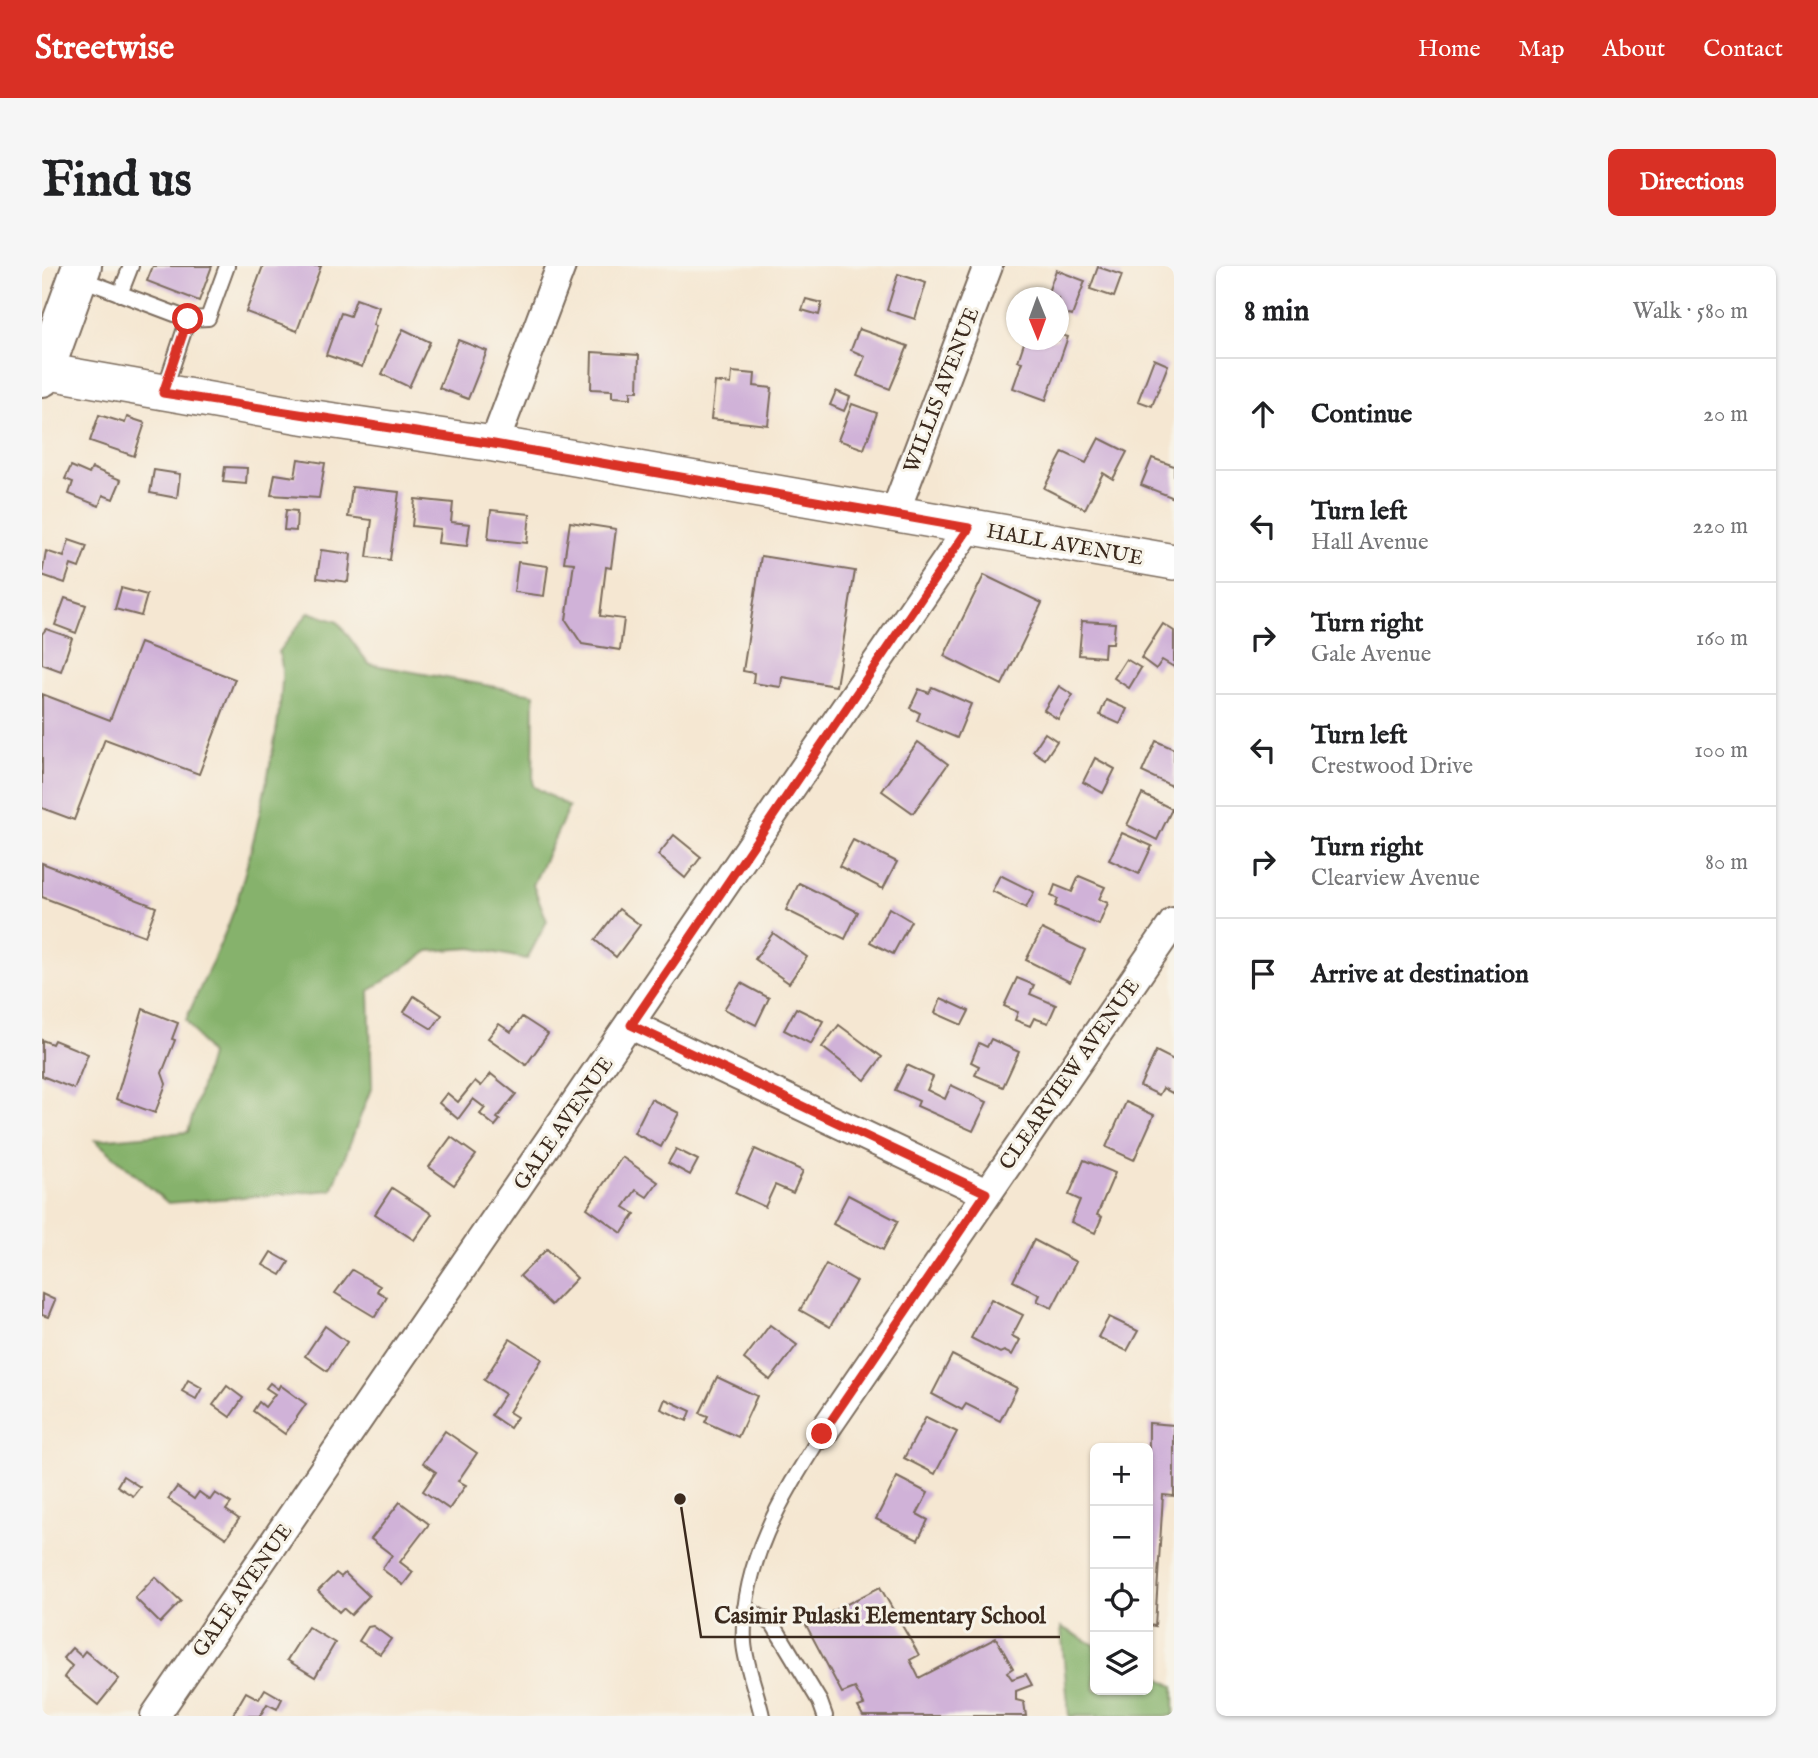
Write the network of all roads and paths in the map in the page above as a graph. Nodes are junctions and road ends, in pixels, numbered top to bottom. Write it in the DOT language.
graph roads {
  1 [pos="131,266"];
  2 [pos="228,266"];
  3 [pos="561,266"];
  4 [pos="988,266"];
  5 [pos="80,272"];
  6 [pos="120,294"];
  7 [pos="188,319"];
  8 [pos="43,373"];
  9 [pos="163,393"];
  10 [pos="494,444"];
  11 [pos="894,515"];
  12 [pos="969,528"];
  13 [pos="1174,562"];
  14 [pos="1174,922"];
  15 [pos="631,1025"];
  16 [pos="986,1193"];
  17 [pos="822,1434"];
  18 [pos="745,1608"];
  19 [pos="155,1716"];
  20 [pos="762,1716"];
  21 [pos="825,1716"];
  1 -- 6 [label="lane"];
  2 -- 7 [label="lane"];
  3 -- 10 [label="street"];
  4 -- 11 [label="street, WILLIS AVENUE"];
  5 -- 6 [label="lane"];
  5 -- 8 [label="main road"];
  6 -- 7 [label="lane"];
  7 -- 9 [label="lane"];
  8 -- 9 [label="street, HALL AVENUE"];
  9 -- 10 [label="street, HALL AVENUE"];
  10 -- 11 [label="street, HALL AVENUE"];
  11 -- 12 [label="street, HALL AVENUE"];
  12 -- 13 [label="street, HALL AVENUE"];
  12 -- 15 [label="street, GALE AVENUE"];
  14 -- 16 [label="street, CLEARVIEW AVENUE"];
  15 -- 16 [label="street"];
  15 -- 19 [label="street, GALE AVENUE"];
  16 -- 17 [label="street, CLEARVIEW AVENUE"];
  17 -- 18 [label="lane"];
  18 -- 20 [label="lane"];
  18 -- 21 [label="lane"];
}
